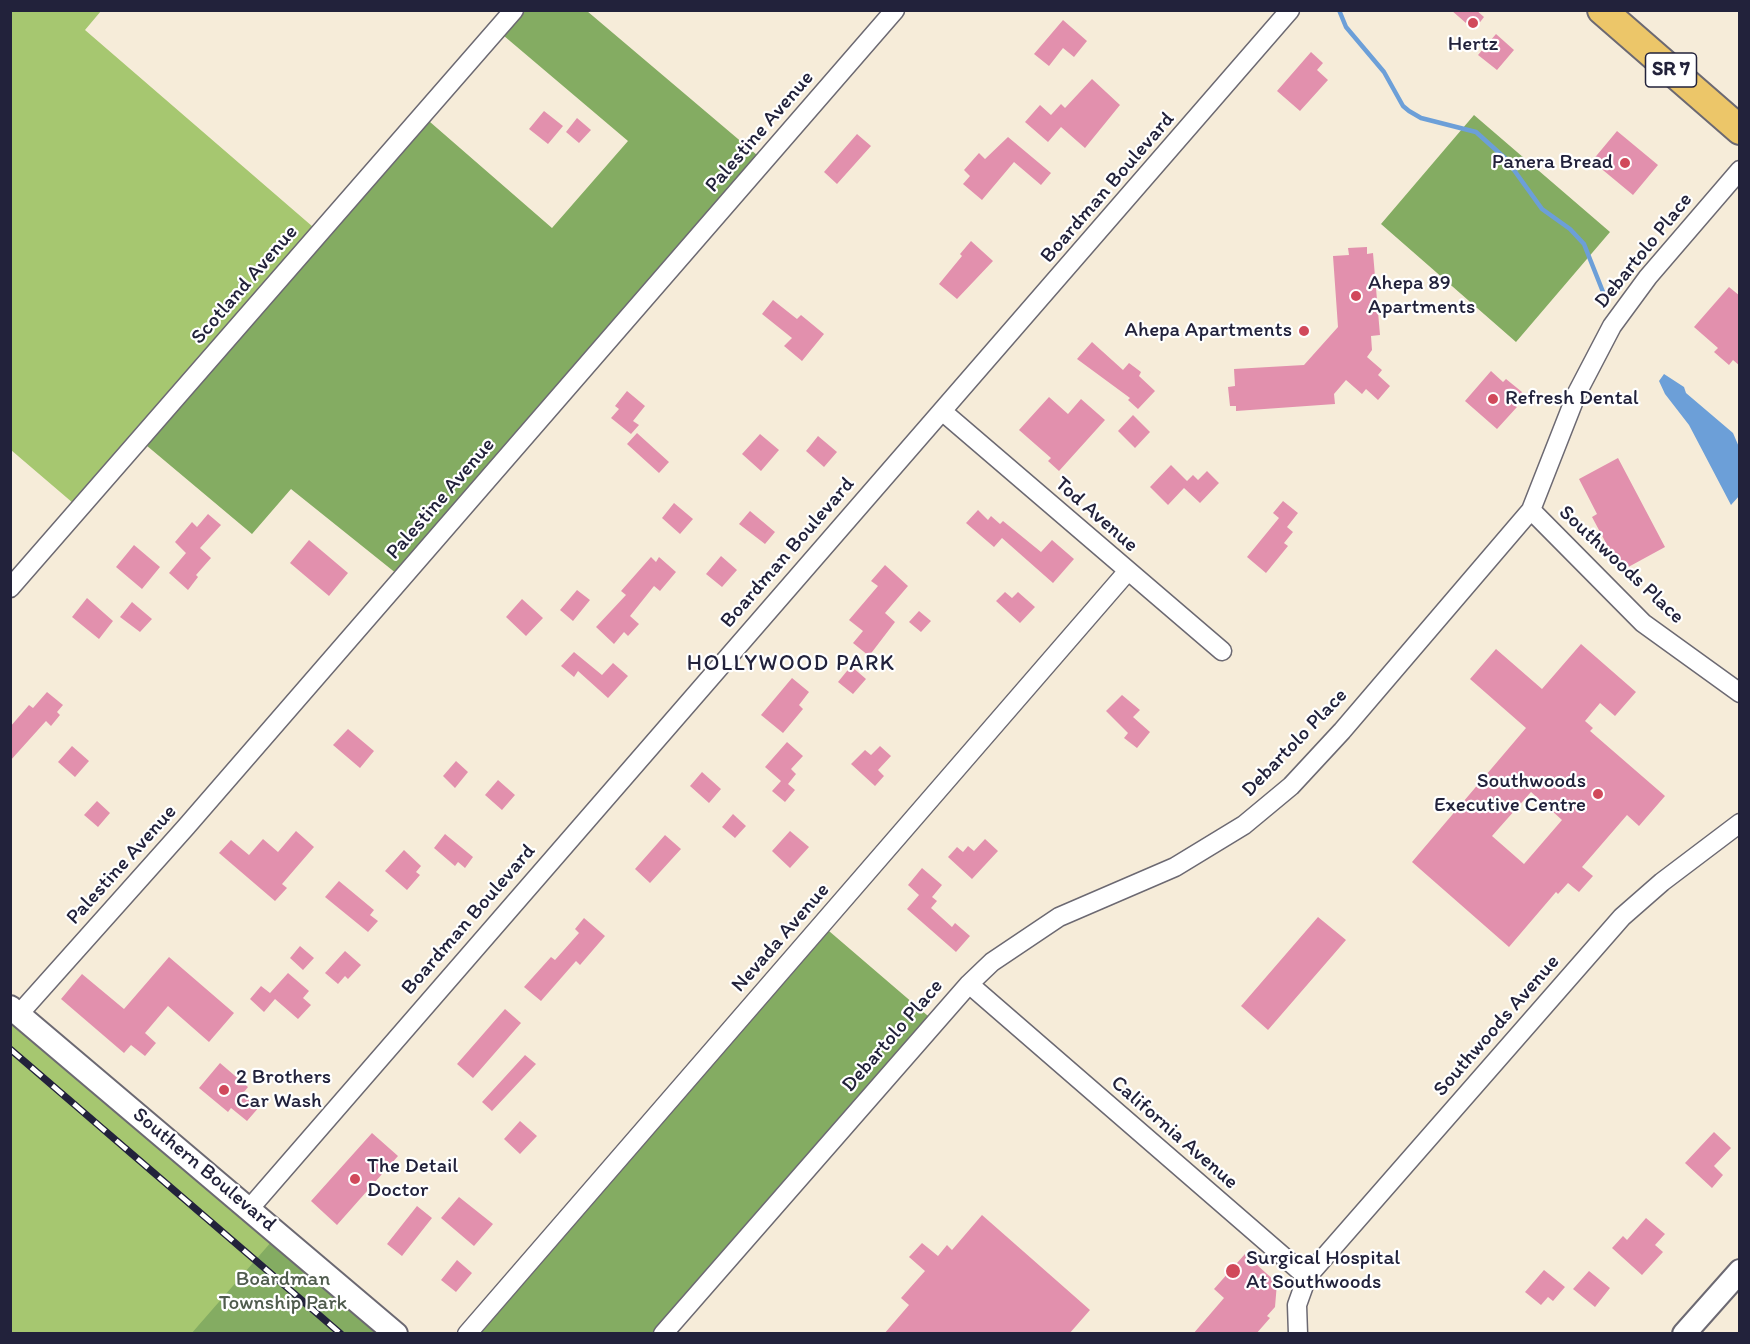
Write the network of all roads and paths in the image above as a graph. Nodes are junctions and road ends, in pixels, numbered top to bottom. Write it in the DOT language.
graph roads {
  1 [pos="514,10"];
  2 [pos="895,10"];
  3 [pos="1290,10"];
  4 [pos="1602,10"];
  5 [pos="1740,130"];
  6 [pos="1740,170"];
  7 [pos="942,411"];
  8 [pos="1531,510"];
  9 [pos="1127,572"];
  10 [pos="10,588"];
  11 [pos="1222,651"];
  12 [pos="1740,693"];
  13 [pos="1740,823"];
  14 [pos="969,984"];
  15 [pos="15,1010"];
  16 [pos="250,1208"];
  17 [pos="1740,1271"];
  18 [pos="1307,1277"];
  19 [pos="396,1334"];
  20 [pos="467,1334"];
  21 [pos="663,1334"];
  22 [pos="1298,1334"];
  23 [pos="1684,1334"];
  1 -- 10 [label="street, Scotland Avenue"];
  2 -- 15 [label="street, Palestine Avenue"];
  3 -- 7 [label="street, Boardman Boulevard"];
  4 -- 5 [label="main road, SR 7"];
  6 -- 8 [label="street, Debartolo Place"];
  7 -- 9 [label="street, Tod Avenue"];
  7 -- 16 [label="street, Boardman Boulevard"];
  8 -- 12 [label="street, Southwoods Place"];
  8 -- 14 [label="street, Debartolo Place"];
  9 -- 11 [label="street, Tod Avenue"];
  9 -- 20 [label="street, Nevada Avenue"];
  13 -- 18 [label="street, Southwoods Avenue"];
  14 -- 18 [label="street, California Avenue"];
  14 -- 21 [label="street, Debartolo Place"];
  15 -- 16 [label="street, Southern Boulevard"];
  16 -- 19 [label="street, Southern Boulevard"];
  17 -- 23 [label="street"];
  18 -- 22 [label="street"];
}
